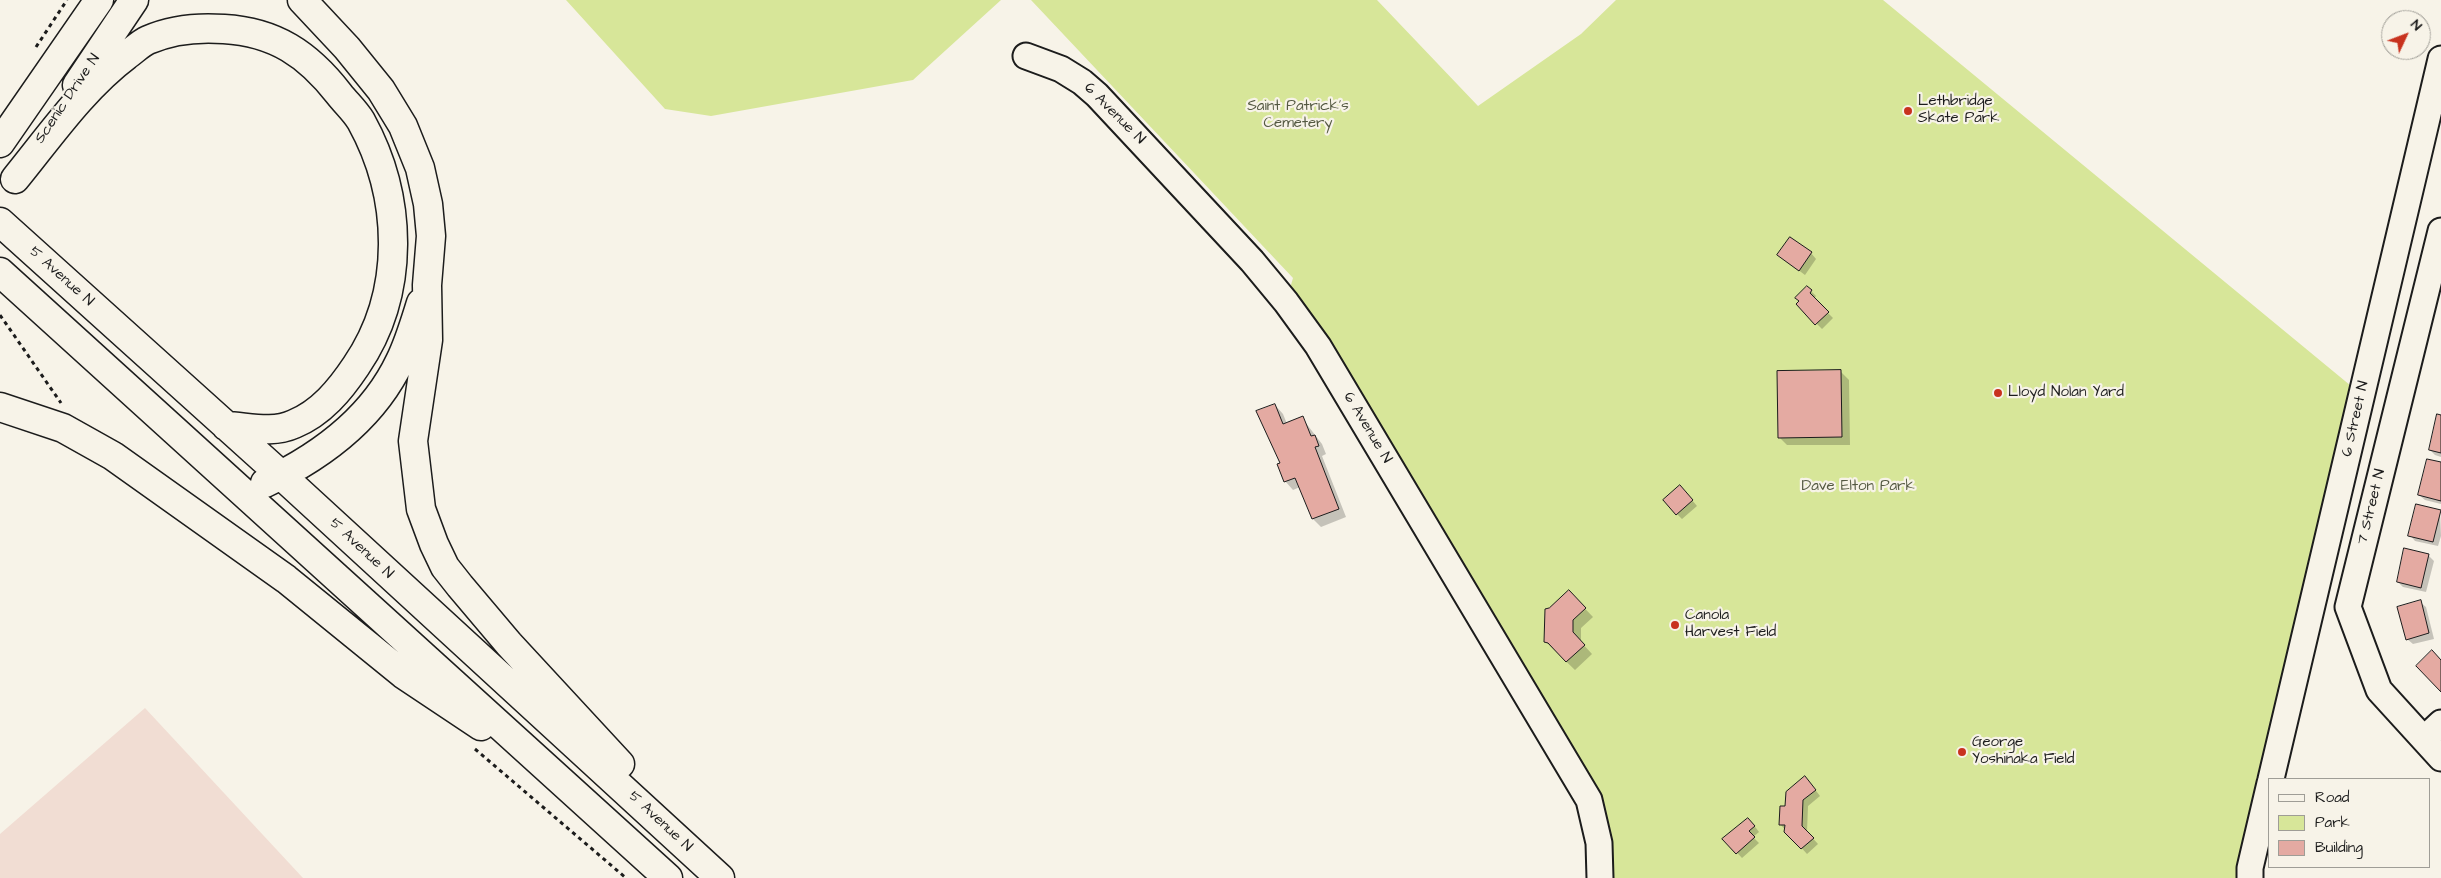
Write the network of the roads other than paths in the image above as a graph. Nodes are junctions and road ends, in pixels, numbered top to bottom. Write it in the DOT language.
graph roads {
  1 [pos="99,0"];
  2 [pos="134,0"];
  3 [pos="304,4"];
  4 [pos="1026,56"];
  5 [pos="2441,60"];
  6 [pos="0,144"];
  7 [pos="7,188"];
  8 [pos="0,222"];
  9 [pos="2441,231"];
  10 [pos="0,272"];
  11 [pos="427,285"];
  12 [pos="0,407"];
  13 [pos="226,426"];
  14 [pos="281,475"];
  15 [pos="244,493"];
  16 [pos="2433,731"];
  17 [pos="2441,758"];
  18 [pos="2271,778"];
  19 [pos="560,779"];
  20 [pos="2268,792"];
  21 [pos="665,826"];
  22 [pos="668,878"];
  23 [pos="720,878"];
  24 [pos="1600,878"];
  25 [pos="2250,878"];
  1 -- 6 [label="main road, Scenic Drive N"];
  2 -- 7 [label="main road, Scenic Drive N"];
  3 -- 11 [label="main road"];
  4 -- 24 [label="street, 6 Avenue N"];
  5 -- 18 [label="street, 6 Street N"];
  7 -- 13 [label="main road"];
  8 -- 13 [label="main road, 5 Avenue N"];
  9 -- 16 [label="street, 7 Street N"];
  10 -- 15 [label="main road"];
  11 -- 14 [label="main road"];
  11 -- 21 [label="main road"];
  12 -- 19 [label="main road"];
  13 -- 14 [label="main road, 5 Avenue N"];
  14 -- 15 [label="main road"];
  14 -- 21 [label="main road, 5 Avenue N"];
  15 -- 19 [label="main road"];
  16 -- 17 [label="street, 7 Street N"];
  19 -- 22 [label="main road"];
  20 -- 25 [label="street"];
  21 -- 23 [label="main road, 5 Avenue N"];
}
